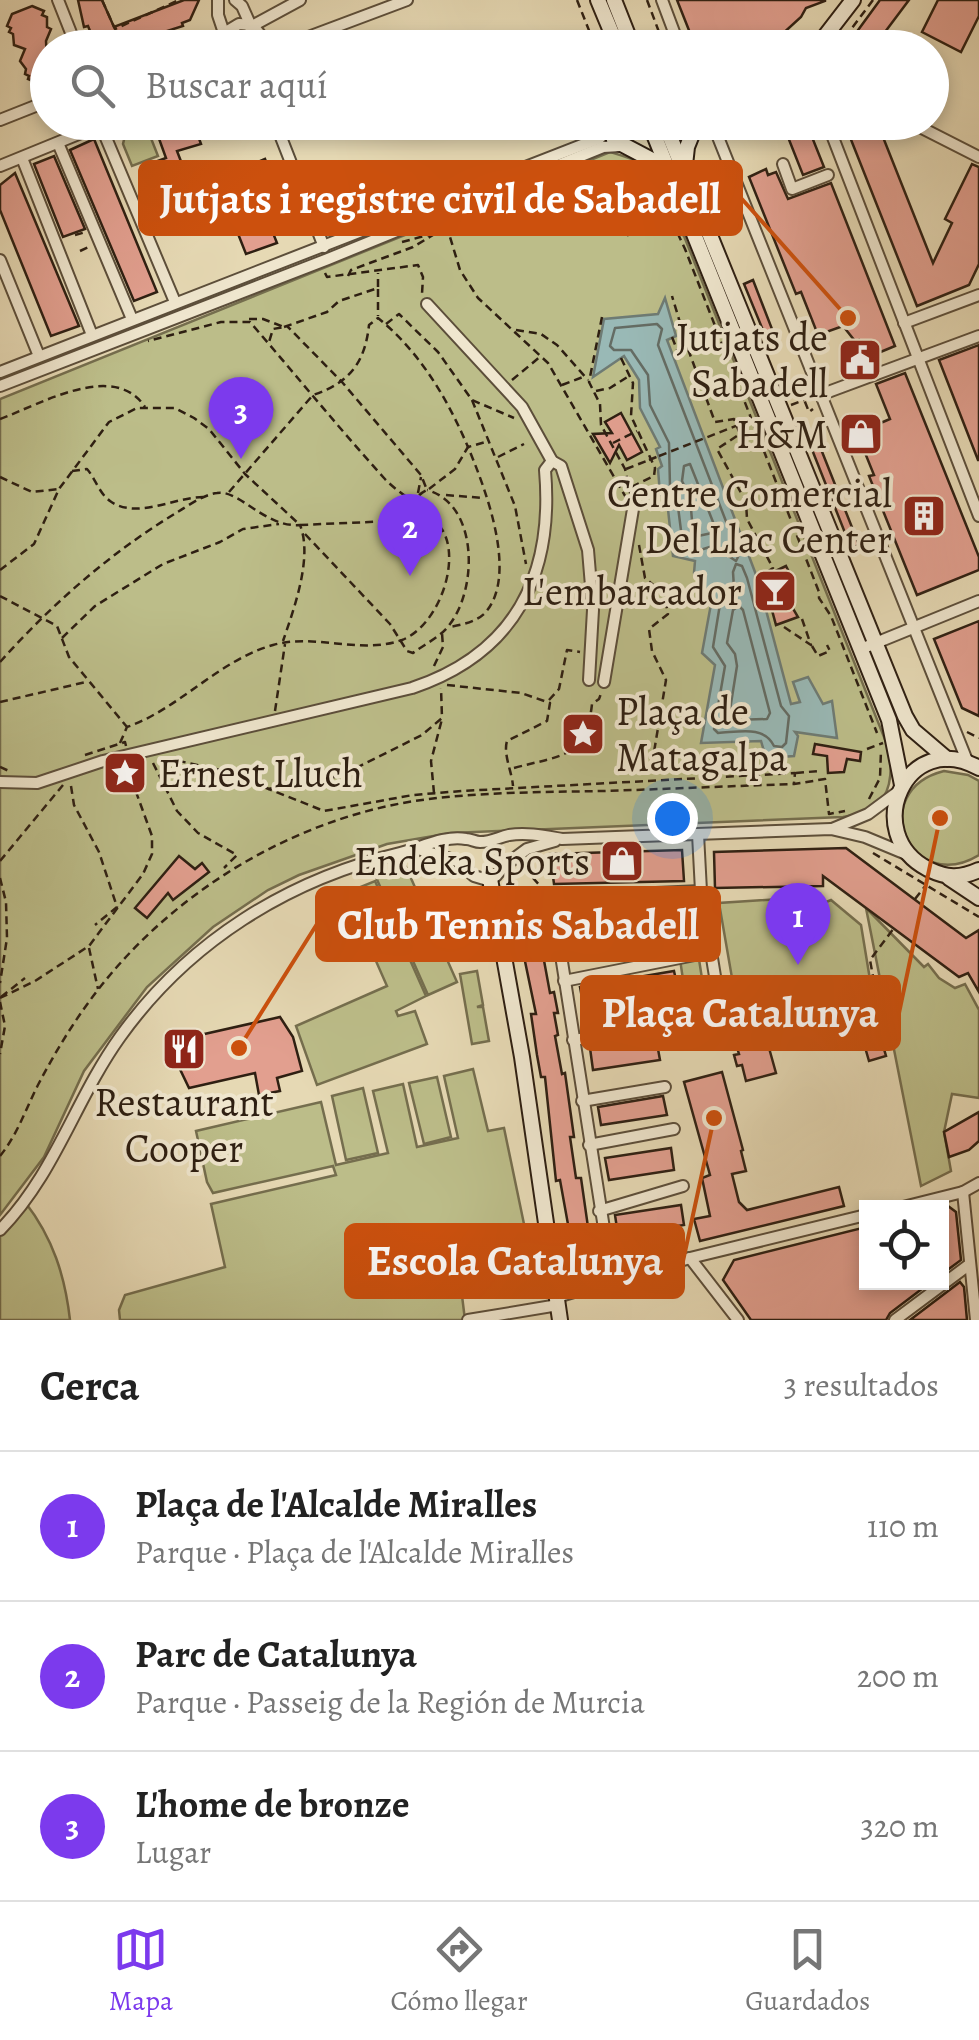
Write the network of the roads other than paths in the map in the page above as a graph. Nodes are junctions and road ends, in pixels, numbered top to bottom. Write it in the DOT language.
graph roads {
  1 [pos="58,0"];
  2 [pos="218,0"];
  3 [pos="235,0"];
  4 [pos="300,0"];
  5 [pos="407,0"];
  6 [pos="598,0"];
  7 [pos="614,0"];
  8 [pos="662,0"];
  9 [pos="853,0"];
  10 [pos="251,25"];
  11 [pos="70,30"];
  12 [pos="221,30"];
  13 [pos="233,30"];
  14 [pos="256,30"];
  15 [pos="327,30"];
  16 [pos="610,30"];
  17 [pos="626,30"];
  18 [pos="673,30"];
  19 [pos="830,30"];
  20 [pos="30,108"];
  21 [pos="0,120"];
  22 [pos="65,140"];
  23 [pos="111,140"];
  24 [pos="281,140"];
  25 [pos="595,140"];
  26 [pos="614,140"];
  27 [pos="660,140"];
  28 [pos="667,140"];
  29 [pos="683,140"];
  30 [pos="719,140"];
  31 [pos="834,140"];
  32 [pos="945,140"];
  33 [pos="58,143"];
  34 [pos="620,146"];
  35 [pos="670,156"];
  36 [pos="979,157"];
  37 [pos="22,158"];
  38 [pos="783,164"];
  39 [pos="0,166"];
  40 [pos="828,176"];
  41 [pos="669,179"];
  42 [pos="324,245"];
  43 [pos="0,260"];
  44 [pos="325,263"];
  45 [pos="979,295"];
  46 [pos="175,302"];
  47 [pos="427,304"];
  48 [pos="132,319"];
  49 [pos="904,323"];
  50 [pos="92,335"];
  51 [pos="979,336"];
  52 [pos="39,356"];
  53 [pos="918,358"];
  54 [pos="0,372"];
  55 [pos="22,378"];
  56 [pos="0,386"];
  57 [pos="822,400"];
  58 [pos="553,466"];
  59 [pos="633,508"];
  60 [pos="978,511"];
  61 [pos="979,601"];
  62 [pos="912,627"];
  63 [pos="876,642"];
  64 [pos="860,649"];
  65 [pos="589,680"];
  66 [pos="604,682"];
  67 [pos="947,759"];
  68 [pos="976,766"];
  69 [pos="0,782"];
  70 [pos="901,788"];
  71 [pos="831,829"];
  72 [pos="698,834"];
  73 [pos="562,839"];
  74 [pos="492,842"];
  75 [pos="417,848"];
  76 [pos="470,854"];
  77 [pos="906,854"];
  78 [pos="504,866"];
  79 [pos="979,870"];
  80 [pos="948,878"];
  81 [pos="490,879"];
  82 [pos="701,890"];
  83 [pos="979,898"];
  84 [pos="710,952"];
  85 [pos="564,981"];
  86 [pos="573,1040"];
  87 [pos="665,1087"];
  88 [pos="582,1102"];
  89 [pos="674,1129"];
  90 [pos="588,1146"];
  91 [pos="979,1183"];
  92 [pos="683,1186"];
  93 [pos="963,1192"];
  94 [pos="931,1200"];
  95 [pos="599,1211"];
  96 [pos="859,1217"];
  97 [pos="0,1230"];
  98 [pos="690,1258"];
  99 [pos="970,1264"];
  100 [pos="612,1278"];
  101 [pos="558,1306"];
  102 [pos="468,1320"];
  103 [pos="738,1320"];
  104 [pos="894,1320"];
  105 [pos="976,1320"];
  1 -- 11 [label="street"];
  2 -- 12 [label="street"];
  3 -- 10 [label="street"];
  4 -- 10 [label="street"];
  5 -- 15 [label="street"];
  6 -- 16 [label="main road"];
  7 -- 17 [label="main road"];
  8 -- 18 [label="street"];
  9 -- 19 [label="main road"];
  10 -- 13 [label="street"];
  10 -- 14 [label="street"];
  20 -- 21 [label="street"];
  22 -- 33 [label="street"];
  23 -- 46 [label="street"];
  24 -- 42 [label="street"];
  25 -- 42 [label="street"];
  26 -- 34 [label="main road"];
  27 -- 35 [label="main road"];
  28 -- 35 [label="main road"];
  29 -- 35 [label="main road"];
  30 -- 57 [label="street"];
  31 -- 49 [label="street"];
  32 -- 36 [label="street"];
  33 -- 37 [label="street"];
  33 -- 48 [label="street"];
  34 -- 35 [label="main road"];
  34 -- 44 [label="street"];
  35 -- 41 [label="main road"];
  35 -- 41 [label="main road"];
  37 -- 39 [label="street"];
  37 -- 50 [label="street"];
  38 -- 40 [label="street"];
  41 -- 63 [label="main road"];
  41 -- 64 [label="main road"];
  42 -- 44 [label="street"];
  42 -- 46 [label="street"];
  43 -- 52 [label="street"];
  44 -- 55 [label="street"];
  45 -- 49 [label="street"];
  46 -- 48 [label="street"];
  47 -- 58 [label="street"];
  48 -- 50 [label="street"];
  49 -- 53 [label="street"];
  50 -- 52 [label="street"];
  51 -- 53 [label="street"];
  52 -- 54 [label="street"];
  52 -- 55 [label="street"];
  53 -- 57 [label="street"];
  53 -- 60 [label="street"];
  55 -- 56 [label="street"];
  57 -- 62 [label="street"];
  58 -- 65 [label="street"];
  58 -- 69 [label="street"];
  59 -- 66 [label="street"];
  61 -- 62 [label="street"];
  62 -- 63 [label="street"];
  62 -- 68 [label="street"];
  63 -- 64 [label="street"];
  63 -- 67 [label="main road"];
  64 -- 70 [label="main road"];
  67 -- 68 [label="main road"];
  67 -- 70 [label="main road"];
  70 -- 71 [label="street"];
  70 -- 77 [label="main road"];
  71 -- 72 [label="street"];
  71 -- 77 [label="street"];
  72 -- 73 [label="street"];
  72 -- 82 [label="street"];
  73 -- 74 [label="street"];
  73 -- 78 [label="street"];
  74 -- 76 [label="street"];
  74 -- 78 [label="street"];
  75 -- 76 [label="street"];
  75 -- 76 [label="street"];
  75 -- 97 [label="street"];
  76 -- 81 [label="street"];
  77 -- 80 [label="main road"];
  78 -- 81 [label="street"];
  79 -- 80 [label="main road"];
  80 -- 83 [label="main road"];
  81 -- 101 [label="main road"];
  82 -- 84 [label="street"];
  82 -- 85 [label="street"];
  84 -- 85 [label="street"];
  84 -- 86 [label="street"];
  85 -- 86 [label="street"];
  86 -- 88 [label="street"];
  87 -- 88 [label="street"];
  88 -- 90 [label="street"];
  89 -- 90 [label="street"];
  90 -- 95 [label="street"];
  91 -- 93 [label="street"];
  92 -- 95 [label="street"];
  93 -- 94 [label="street"];
  93 -- 99 [label="street"];
  95 -- 100 [label="street"];
  96 -- 98 [label="street"];
  98 -- 100 [label="street"];
  98 -- 103 [label="street"];
  99 -- 104 [label="street"];
  99 -- 105 [label="street"];
  100 -- 101 [label="street"];
  101 -- 102 [label="street"];
}
